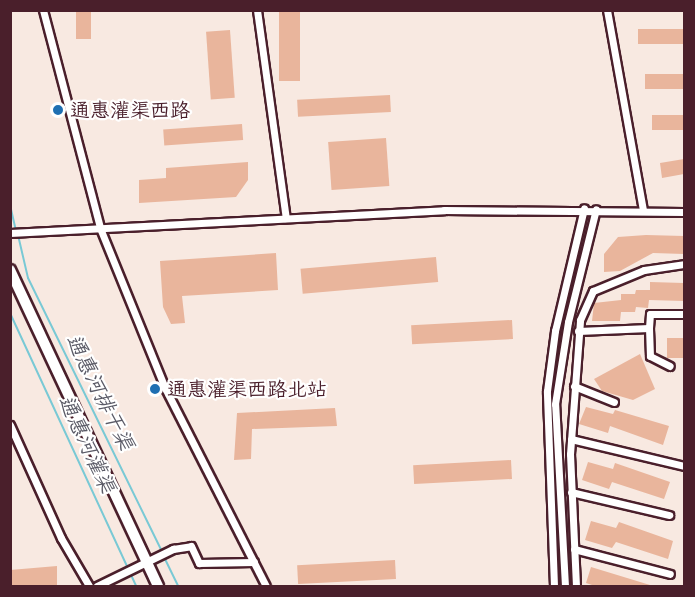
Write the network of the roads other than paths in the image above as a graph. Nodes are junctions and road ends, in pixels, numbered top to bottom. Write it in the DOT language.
graph roads {
  1 [pos="43,10"];
  2 [pos="257,10"];
  3 [pos="607,10"];
  4 [pos="584,208"];
  5 [pos="596,209"];
  6 [pos="643,211"];
  7 [pos="684,212"];
  8 [pos="286,218"];
  9 [pos="100,228"];
  10 [pos="12,233"];
  11 [pos="684,264"];
  12 [pos="10,270"];
  13 [pos="684,314"];
  14 [pos="649,328"];
  15 [pos="578,331"];
  16 [pos="670,366"];
  17 [pos="574,386"];
  18 [pos="614,402"];
  19 [pos="10,425"];
  20 [pos="571,440"];
  21 [pos="684,466"];
  22 [pos="571,492"];
  23 [pos="669,515"];
  24 [pos="574,549"];
  25 [pos="147,561"];
  26 [pos="254,562"];
  27 [pos="670,574"];
  28 [pos="89,586"];
  29 [pos="97,586"];
  30 [pos="158,586"];
  31 [pos="266,586"];
  32 [pos="555,586"];
  33 [pos="565,586"];
  34 [pos="576,586"];
  1 -- 9 [label="street"];
  2 -- 8 [label="street"];
  3 -- 6 [label="street"];
  4 -- 5 [label="street"];
  4 -- 8 [label="street"];
  4 -- 32 [label="street"];
  5 -- 6 [label="street"];
  5 -- 33 [label="street"];
  6 -- 7 [label="street"];
  8 -- 9 [label="street"];
  9 -- 10 [label="street"];
  9 -- 26 [label="street"];
  11 -- 15 [label="street"];
  12 -- 25 [label="street"];
  13 -- 14 [label="street"];
  14 -- 15 [label="street"];
  14 -- 16 [label="street"];
  15 -- 17 [label="street"];
  17 -- 18 [label="street"];
  17 -- 20 [label="street"];
  19 -- 28 [label="street"];
  20 -- 21 [label="street"];
  20 -- 22 [label="street"];
  22 -- 23 [label="street"];
  22 -- 24 [label="street"];
  24 -- 27 [label="street"];
  24 -- 34 [label="street"];
  25 -- 26 [label="street"];
  25 -- 29 [label="street"];
  25 -- 30 [label="street"];
  26 -- 31 [label="street"];
}
